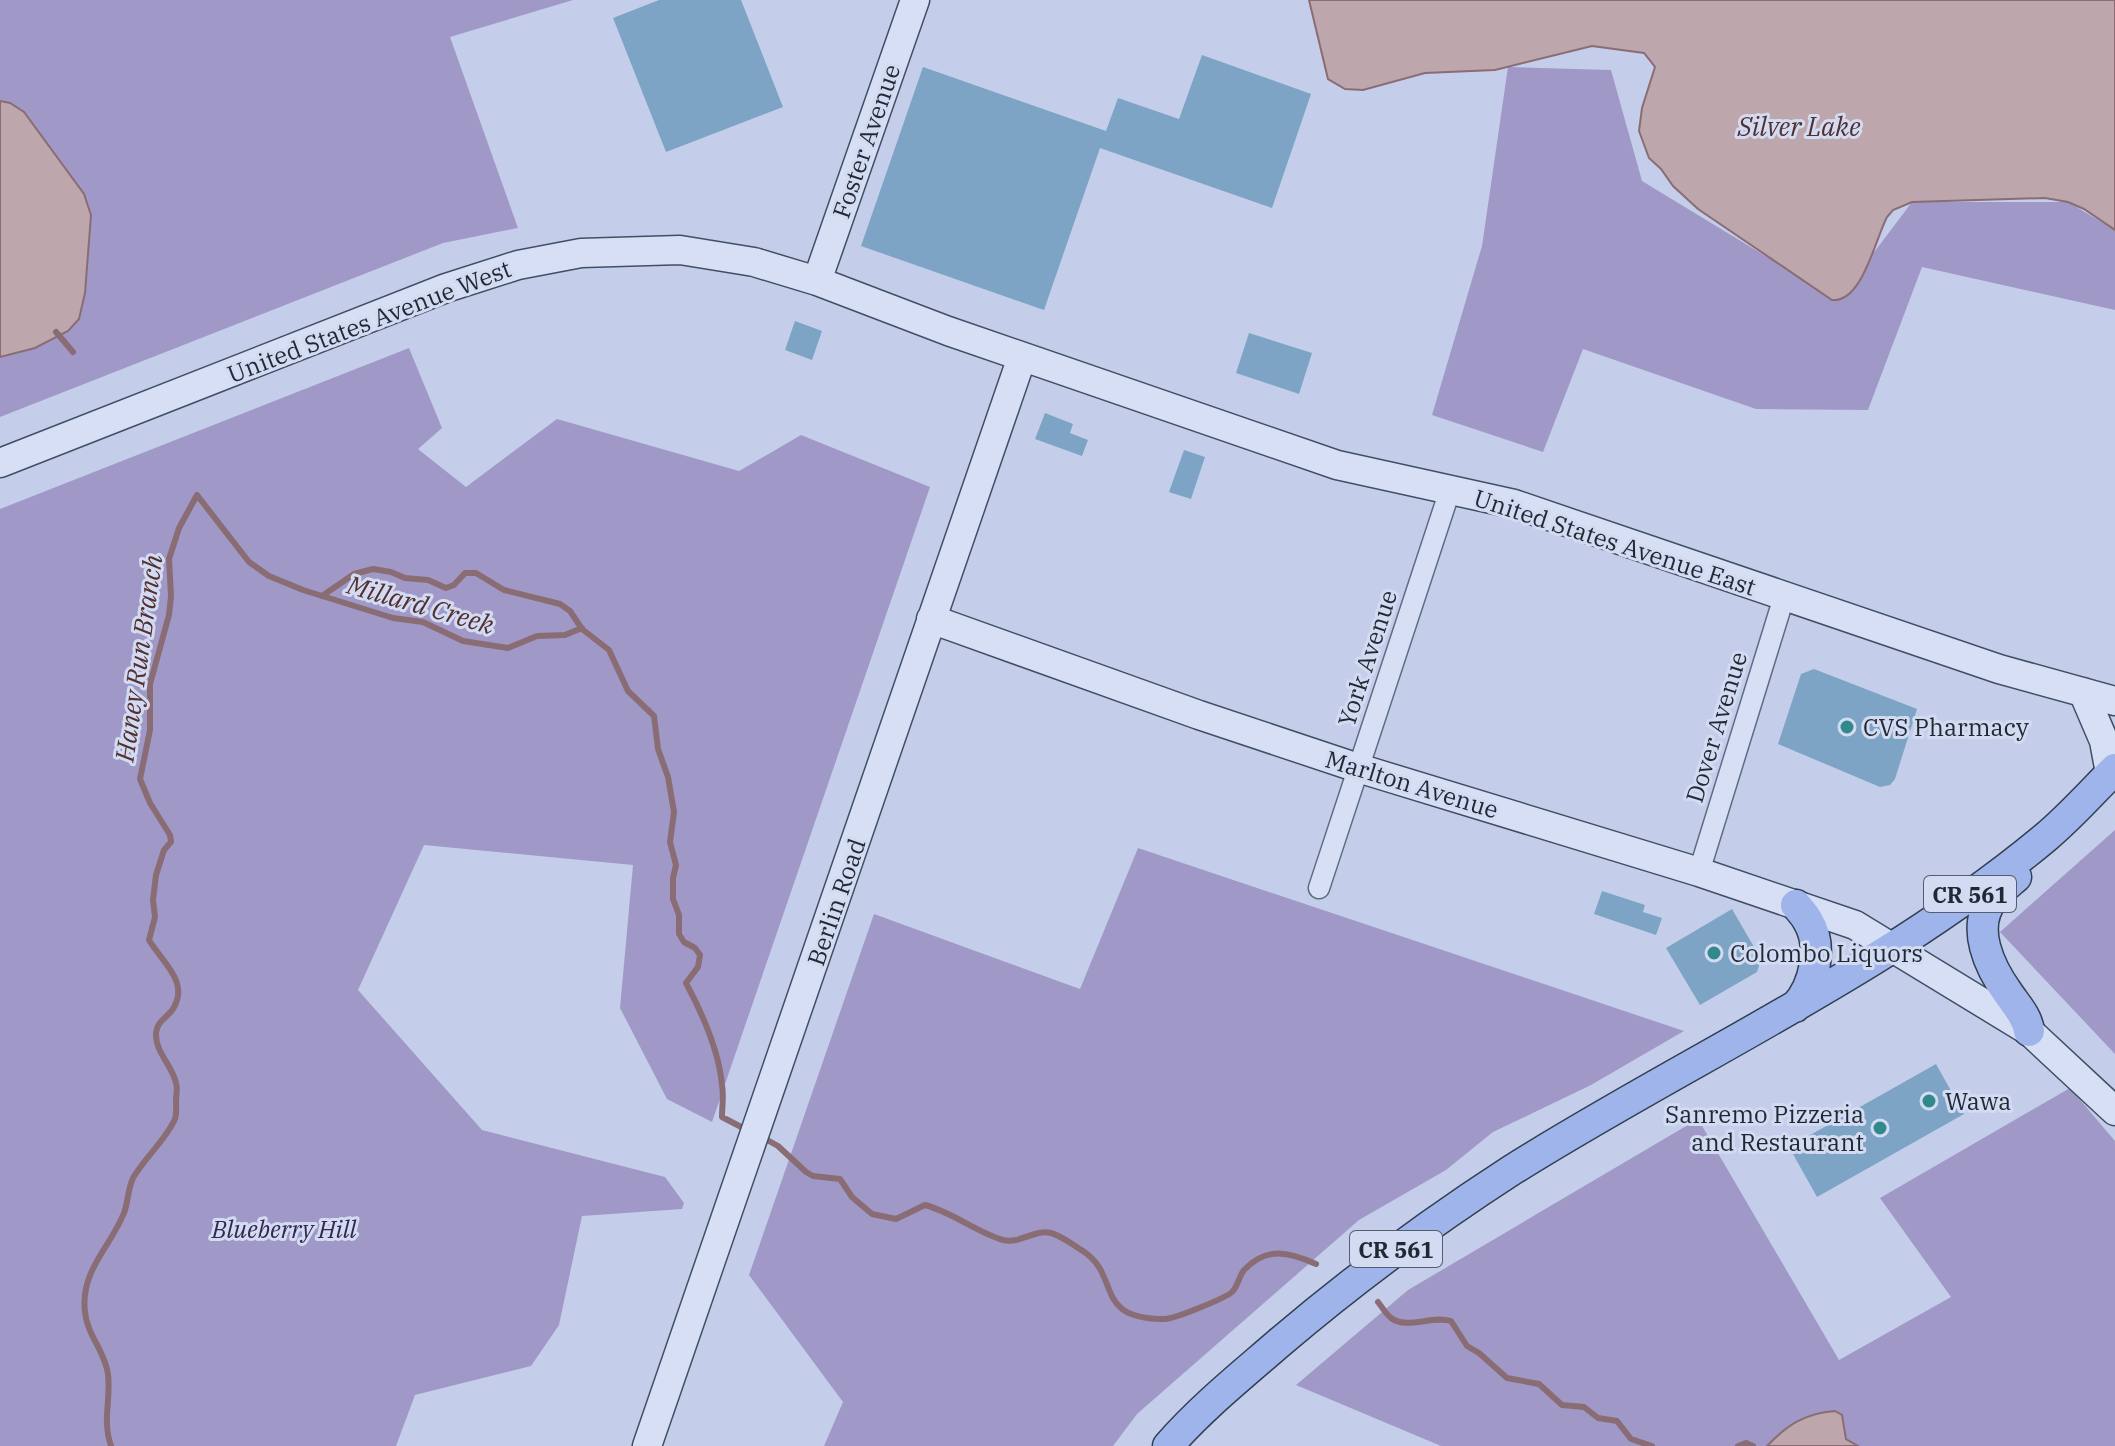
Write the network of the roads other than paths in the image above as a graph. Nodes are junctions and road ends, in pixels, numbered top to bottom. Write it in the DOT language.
graph roads {
  1 [pos="915,0"];
  2 [pos="817,281"];
  3 [pos="1022,357"];
  4 [pos="0,463"];
  5 [pos="1450,490"];
  6 [pos="1784,597"];
  7 [pos="931,619"];
  8 [pos="2083,692"];
  9 [pos="2115,701"];
  10 [pos="1358,768"];
  11 [pos="2113,771"];
  12 [pos="2046,837"];
  13 [pos="1699,872"];
  14 [pos="1319,888"];
  15 [pos="1796,905"];
  16 [pos="1892,948"];
  17 [pos="1795,1007"];
  18 [pos="2029,1031"];
  19 [pos="2115,1111"];
  20 [pos="647,1446"];
  21 [pos="1168,1446"];
  1 -- 2 [label="street, Foster Avenue"];
  2 -- 3 [label="street, United States Avenue West"];
  2 -- 4 [label="street, United States Avenue West"];
  3 -- 5 [label="street, United States Avenue East"];
  3 -- 7 [label="street, Berlin Road"];
  5 -- 6 [label="street, United States Avenue East"];
  5 -- 10 [label="street, York Avenue"];
  6 -- 8 [label="street, United States Avenue East"];
  6 -- 13 [label="street, Dover Avenue"];
  7 -- 10 [label="street, Marlton Avenue"];
  7 -- 20 [label="street, Berlin Road"];
  8 -- 9 [label="street, United States Avenue East"];
  8 -- 11 [label="street"];
  10 -- 13 [label="street, Marlton Avenue"];
  10 -- 14 [label="street, York Avenue"];
  11 -- 12 [label="main road, CR 561"];
  12 -- 16 [label="main road, CR 561"];
  12 -- 18 [label="main road"];
  13 -- 15 [label="street, Marlton Avenue"];
  15 -- 16 [label="street, Marlton Avenue"];
  15 -- 17 [label="main road"];
  16 -- 17 [label="main road, CR 561"];
  16 -- 18 [label="street, Marlton Avenue"];
  17 -- 21 [label="main road, CR 561"];
  18 -- 19 [label="street, Marlton Avenue"];
}
